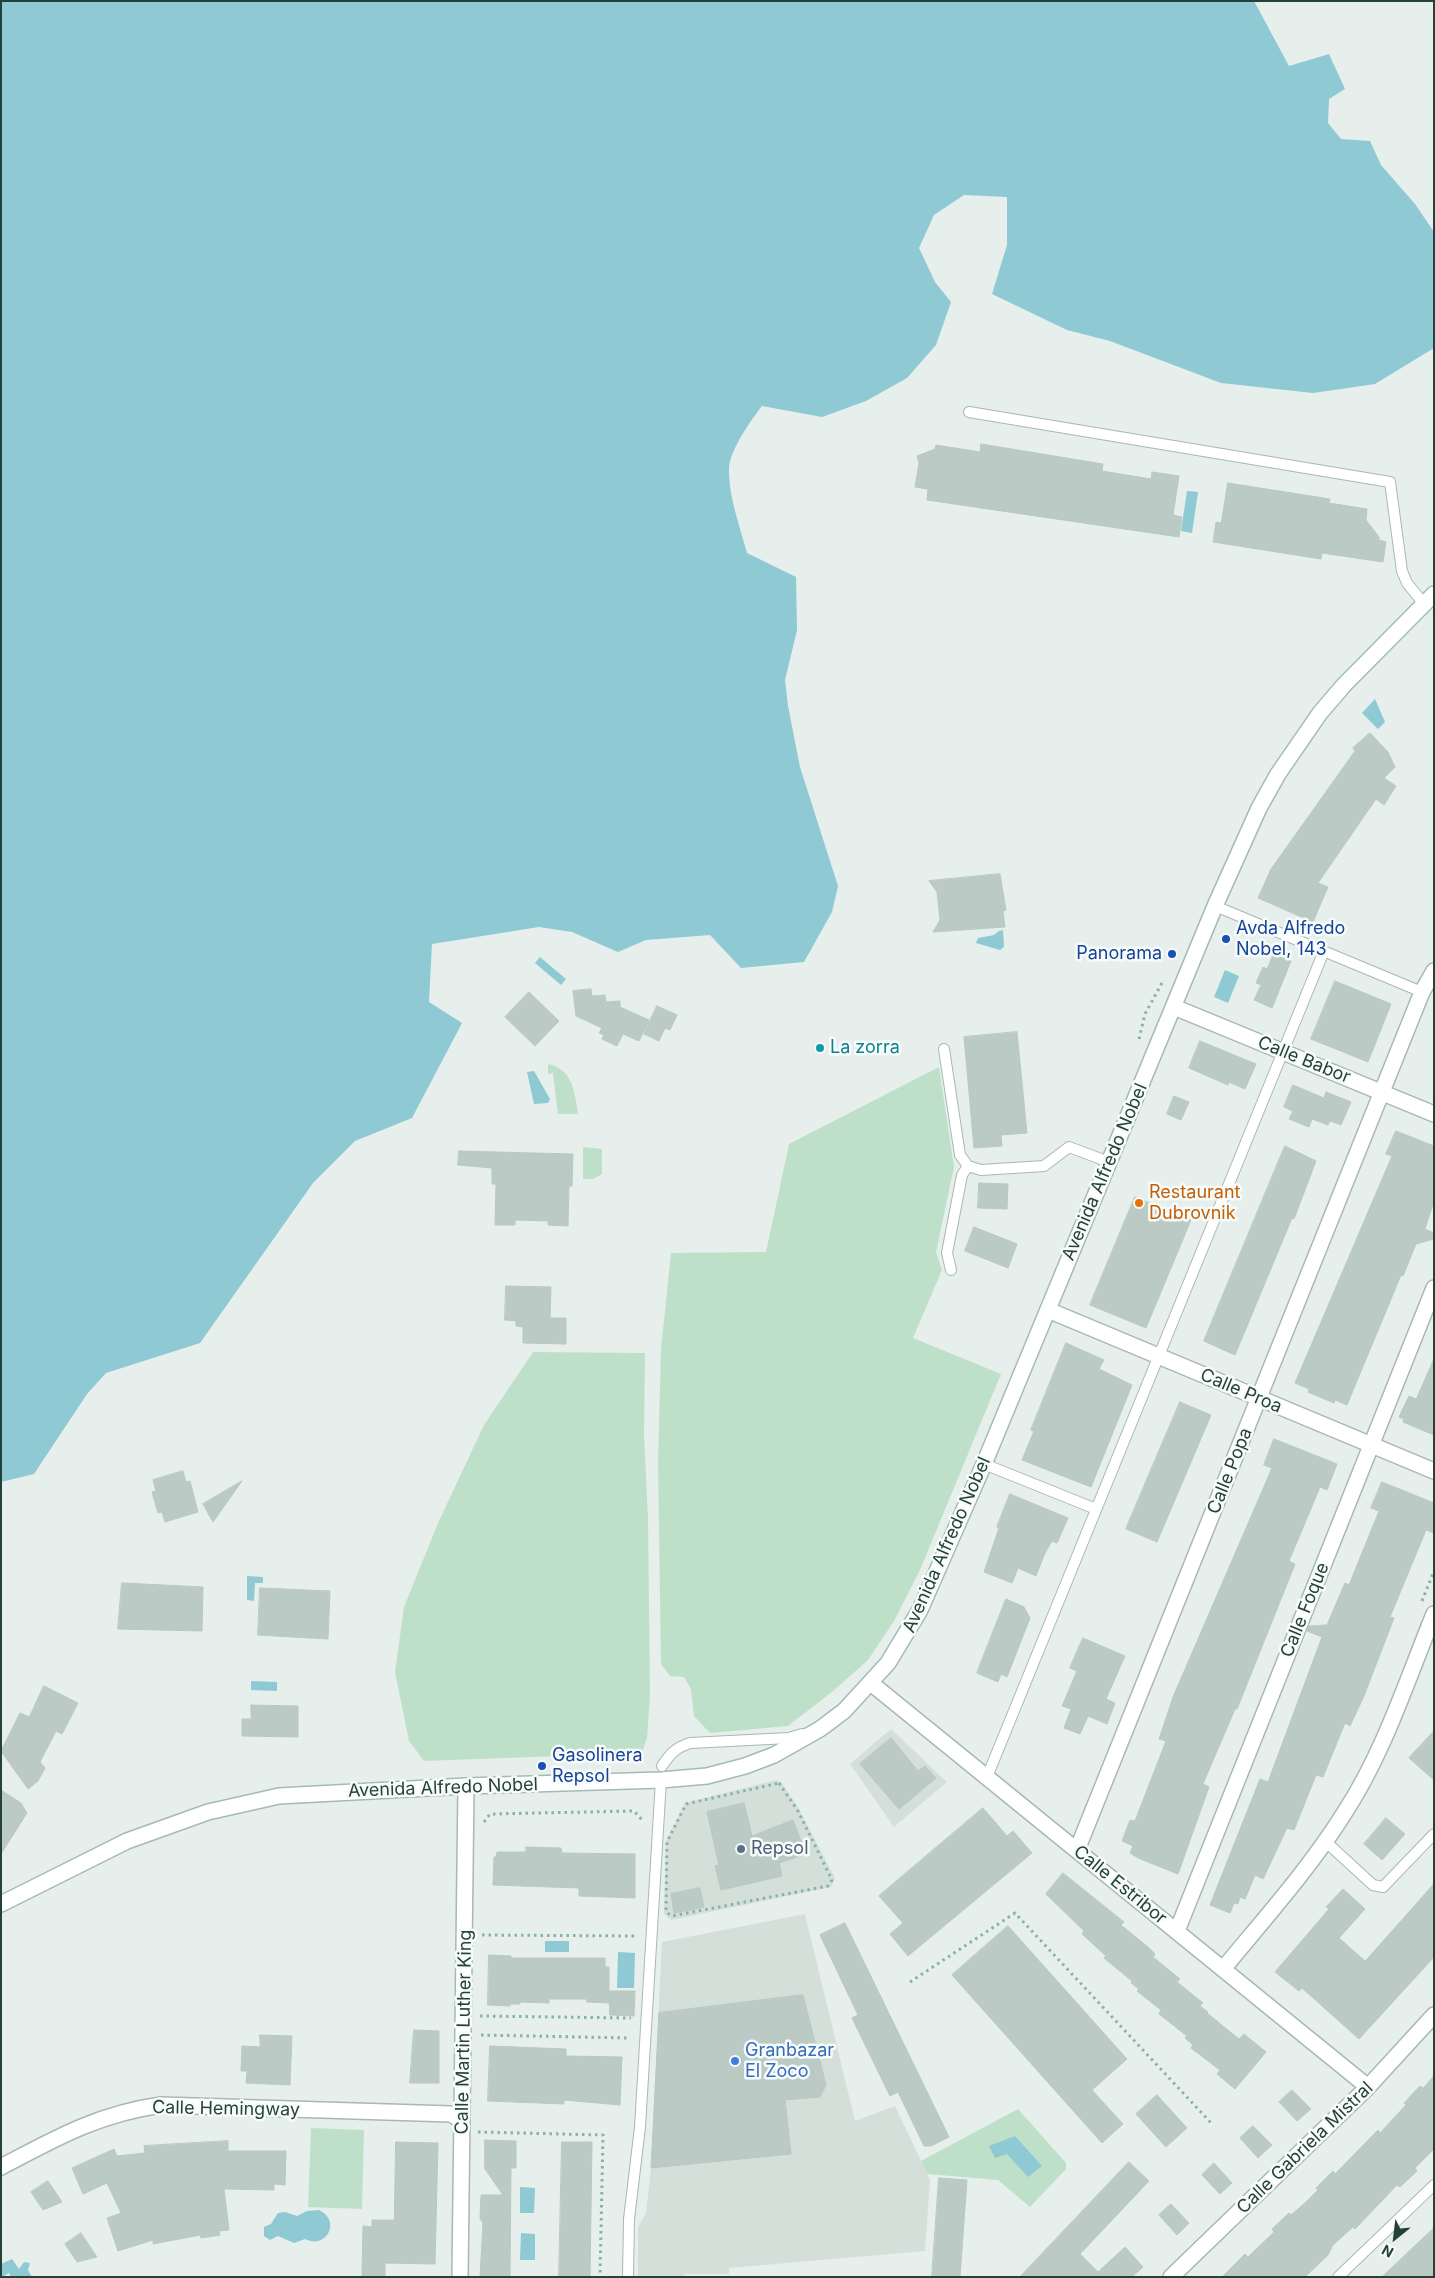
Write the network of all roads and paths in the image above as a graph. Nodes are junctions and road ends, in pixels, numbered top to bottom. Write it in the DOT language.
graph roads {
  1 [pos="969,412"];
  2 [pos="1429,599"];
  3 [pos="1215,906"];
  4 [pos="1324,951"];
  5 [pos="1434,971"];
  6 [pos="1422,992"];
  7 [pos="1174,1007"];
  8 [pos="944,1049"];
  9 [pos="1283,1052"];
  10 [pos="1382,1092"];
  11 [pos="1434,1114"];
  12 [pos="1109,1162"];
  13 [pos="968,1166"];
  14 [pos="951,1270"];
  15 [pos="1434,1288"];
  16 [pos="1048,1310"];
  17 [pos="1158,1357"];
  18 [pos="1259,1399"];
  19 [pos="1370,1445"];
  20 [pos="984,1464"];
  21 [pos="1434,1471"];
  22 [pos="1096,1509"];
  23 [pos="1434,1571"];
  24 [pos="1419,1607"];
  25 [pos="1434,1614"];
  26 [pos="872,1684"];
  27 [pos="820,1729"];
  28 [pos="662,1773"];
  29 [pos="987,1777"];
  30 [pos="778,1783"];
  31 [pos="466,1786"];
  32 [pos="646,1824"];
  33 [pos="482,1826"];
  34 [pos="1434,1834"];
  35 [pos="1325,1841"];
  36 [pos="1077,1850"];
  37 [pos="1,1904"];
  38 [pos="1177,1931"];
  39 [pos="478,1933"];
  40 [pos="641,1934"];
  41 [pos="1223,1969"];
  42 [pos="910,1982"];
  43 [pos="1434,2015"];
  44 [pos="476,2016"];
  45 [pos="637,2018"];
  46 [pos="475,2034"];
  47 [pos="636,2038"];
  48 [pos="1368,2087"];
  49 [pos="1213,2125"];
  50 [pos="467,2126"];
  51 [pos="1,2167"];
  52 [pos="1434,2185"];
  53 [pos="460,2277"];
  54 [pos="600,2277"];
  55 [pos="628,2277"];
  56 [pos="1171,2277"];
  57 [pos="1338,2277"];
  1 -- 2 [label="lane"];
  2 -- 3 [label="street, Avenida Alfredo Nobel"];
  3 -- 4 [label="lane"];
  3 -- 7 [label="street, Avenida Alfredo Nobel"];
  4 -- 6 [label="lane"];
  4 -- 9 [label="lane"];
  5 -- 6 [label="street, Calle Popa"];
  6 -- 10 [label="street, Calle Popa"];
  7 -- 9 [label="street, Calle Babor"];
  7 -- 12 [label="street, Avenida Alfredo Nobel"];
  8 -- 13 [label="lane"];
  9 -- 10 [label="street, Calle Babor"];
  9 -- 17 [label="lane"];
  10 -- 11 [label="street, Calle Babor"];
  10 -- 18 [label="street, Calle Popa"];
  12 -- 13 [label="lane"];
  12 -- 16 [label="street, Avenida Alfredo Nobel"];
  13 -- 14 [label="lane"];
  15 -- 19 [label="street, Calle Foque"];
  16 -- 17 [label="street, Calle Proa"];
  16 -- 20 [label="street, Avenida Alfredo Nobel"];
  17 -- 18 [label="street, Calle Proa"];
  17 -- 22 [label="lane"];
  18 -- 19 [label="street, Calle Proa"];
  18 -- 36 [label="street, Calle Popa"];
  19 -- 21 [label="street, Calle Proa"];
  19 -- 38 [label="street, Calle Foque"];
  20 -- 22 [label="lane"];
  20 -- 26 [label="street, Avenida Alfredo Nobel"];
  22 -- 29 [label="lane"];
  23 -- 24 [label="path"];
  25 -- 35 [label="street"];
  26 -- 27 [label="street, Avenida Alfredo Nobel"];
  26 -- 29 [label="street, Calle Estribor"];
  27 -- 28 [label="street, Avenida Alfredo Nobel"];
  27 -- 28 [label="lane"];
  28 -- 31 [label="street, Avenida Alfredo Nobel"];
  28 -- 55 [label="lane"];
  29 -- 36 [label="street, Calle Estribor"];
  30 -- 30 [label="path"];
  31 -- 37 [label="street, Avenida Alfredo Nobel"];
  31 -- 50 [label="street, Calle Martin Luther King"];
  32 -- 33 [label="path"];
  34 -- 35 [label="lane"];
  35 -- 41 [label="street"];
  36 -- 38 [label="street, Calle Estribor"];
  38 -- 41 [label="street, Calle Estribor"];
  39 -- 40 [label="path"];
  41 -- 48 [label="street, Calle Estribor"];
  42 -- 49 [label="path"];
  43 -- 48 [label="street, Calle Gabriela Mistral"];
  44 -- 45 [label="path"];
  46 -- 47 [label="path"];
  48 -- 56 [label="street, Calle Gabriela Mistral"];
  50 -- 51 [label="street, Calle Hemingway"];
  50 -- 53 [label="street, Calle Martin Luther King"];
  50 -- 54 [label="path"];
  52 -- 57 [label="lane"];
}
